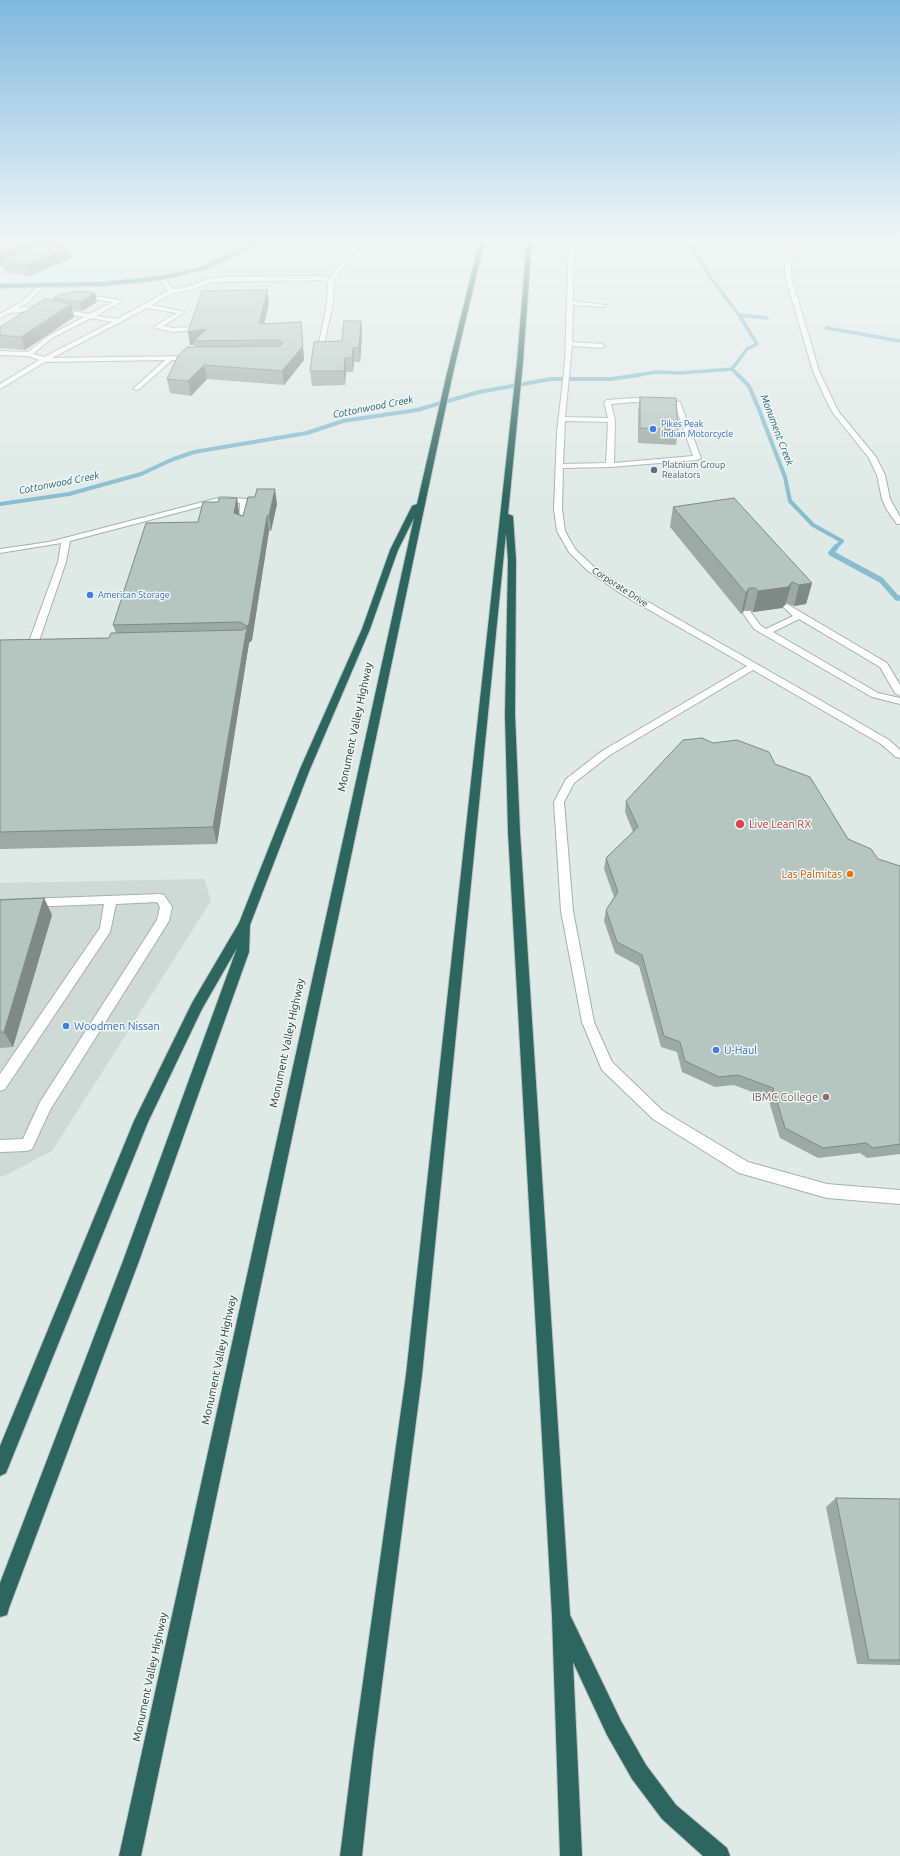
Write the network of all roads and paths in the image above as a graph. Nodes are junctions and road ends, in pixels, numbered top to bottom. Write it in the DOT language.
graph roads {
  1 [pos="73,326"];
  2 [pos="109,326"];
  3 [pos="159,326"];
  4 [pos="325,326"];
  5 [pos="462,326"];
  6 [pos="523,326"];
  7 [pos="569,326"];
  8 [pos="802,326"];
  9 [pos="192,330"];
  10 [pos="322,343"];
  11 [pos="569,344"];
  12 [pos="602,346"];
  13 [pos="0,353"];
  14 [pos="29,354"];
  15 [pos="201,358"];
  16 [pos="170,359"];
  17 [pos="45,360"];
  18 [pos="0,387"];
  19 [pos="136,389"];
  20 [pos="562,419"];
  21 [pos="612,420"];
  22 [pos="610,465"];
  23 [pos="559,466"];
  24 [pos="506,487"];
  25 [pos="424,490"];
  26 [pos="900,522"];
  27 [pos="242,528"];
  28 [pos="66,540"];
  29 [pos="0,551"];
  30 [pos="787,607"];
  31 [pos="747,613"];
  32 [pos="799,616"];
  33 [pos="766,632"];
  34 [pos="21,647"];
  35 [pos="753,666"];
  36 [pos="900,693"];
  37 [pos="900,701"];
  38 [pos="900,755"];
  39 [pos="111,900"];
  40 [pos="0,904"];
  41 [pos="245,924"];
  42 [pos="0,1085"];
  43 [pos="0,1146"];
  44 [pos="900,1197"];
  45 [pos="0,1467"];
  46 [pos="0,1608"];
  47 [pos="561,1616"];
  48 [pos="130,1856"];
  49 [pos="351,1856"];
  50 [pos="571,1856"];
  51 [pos="719,1856"];
  1 -- 14 [label="street"];
  2 -- 17 [label="street"];
  3 -- 9 [label="street"];
  4 -- 10 [label="street"];
  5 -- 25 [label="highway, Monument Valley Highway"];
  6 -- 24 [label="highway"];
  7 -- 11 [label="street, Corporate Drive"];
  8 -- 26 [label="street"];
  11 -- 12 [label="street"];
  11 -- 20 [label="street, Corporate Drive"];
  13 -- 14 [label="street"];
  14 -- 17 [label="street"];
  15 -- 16 [label="street"];
  16 -- 17 [label="street"];
  16 -- 19 [label="street"];
  17 -- 18 [label="street"];
  20 -- 21 [label="street"];
  20 -- 23 [label="street, Corporate Drive"];
  21 -- 22 [label="street"];
  21 -- 22 [label="street"];
  22 -- 23 [label="street"];
  23 -- 35 [label="street, Corporate Drive"];
  24 -- 47 [label="highway"];
  24 -- 49 [label="highway"];
  25 -- 41 [label="highway"];
  25 -- 48 [label="highway, Monument Valley Highway"];
  27 -- 28 [label="street"];
  28 -- 29 [label="street"];
  28 -- 34 [label="street"];
  30 -- 32 [label="street"];
  31 -- 33 [label="street"];
  32 -- 33 [label="street"];
  32 -- 36 [label="street"];
  33 -- 37 [label="street"];
  35 -- 38 [label="street, Corporate Drive"];
  35 -- 44 [label="street"];
  39 -- 40 [label="street"];
  39 -- 42 [label="street"];
  39 -- 43 [label="street"];
  41 -- 45 [label="highway"];
  41 -- 46 [label="highway"];
  47 -- 50 [label="highway"];
  47 -- 51 [label="highway"];
}
